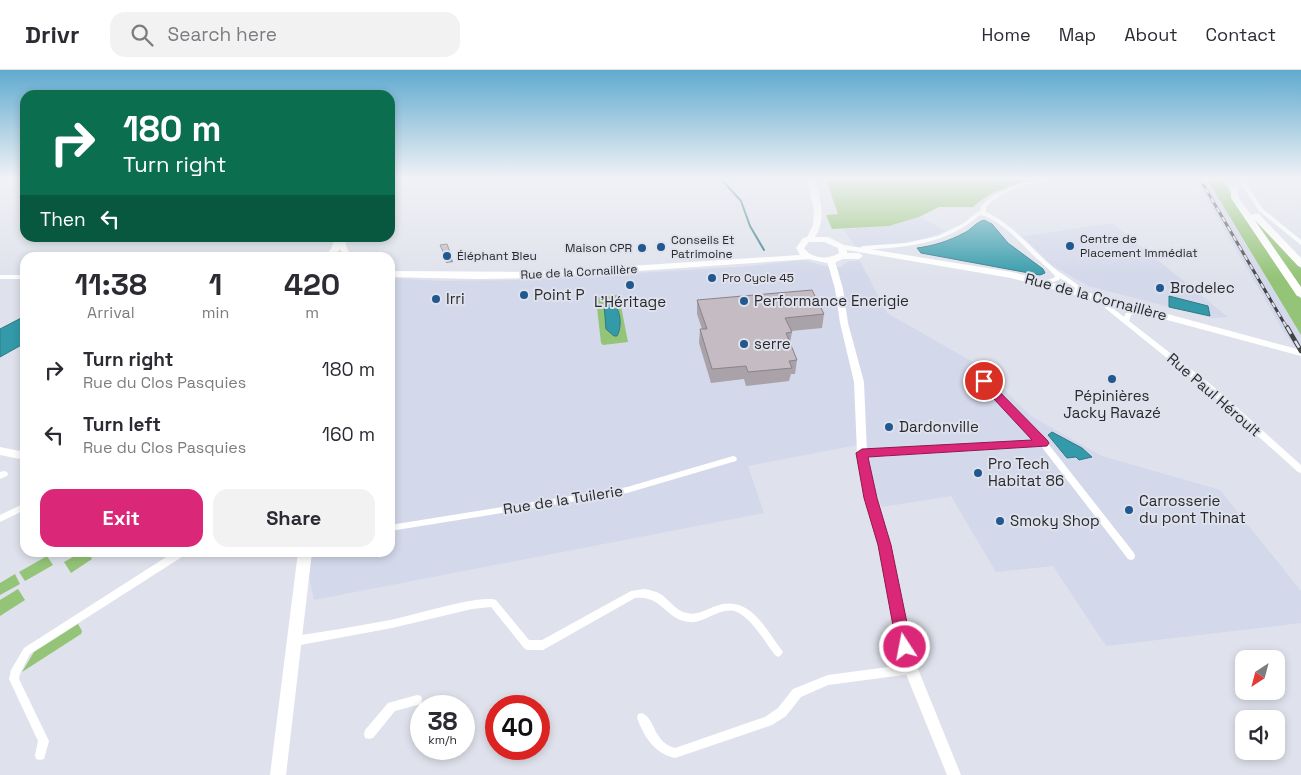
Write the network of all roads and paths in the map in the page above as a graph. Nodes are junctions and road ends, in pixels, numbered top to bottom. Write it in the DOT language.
graph roads {
  1 [pos="818,212"];
  2 [pos="1245,212"];
  3 [pos="1254,212"];
  4 [pos="1263,212"];
  5 [pos="982,213"];
  6 [pos="819,224"];
  7 [pos="810,239"];
  8 [pos="825,239"];
  9 [pos="1278,240"];
  10 [pos="1301,243"];
  11 [pos="801,245"];
  12 [pos="863,248"];
  13 [pos="842,252"];
  14 [pos="808,257"];
  15 [pos="1301,259"];
  16 [pos="743,261"];
  17 [pos="831,261"];
  18 [pos="1301,264"];
  19 [pos="1052,269"];
  20 [pos="395,272"];
  21 [pos="0,277"];
  22 [pos="20,277"];
  23 [pos="1037,281"];
  24 [pos="1082,293"];
  25 [pos="1301,294"];
  26 [pos="1105,299"];
  27 [pos="1144,310"];
  28 [pos="1126,320"];
  29 [pos="1299,352"];
  30 [pos="972,370"];
  31 [pos="1043,443"];
  32 [pos="0,451"];
  33 [pos="862,453"];
  34 [pos="20,455"];
  35 [pos="733,459"];
  36 [pos="1301,470"];
  37 [pos="20,509"];
  38 [pos="0,519"];
  39 [pos="395,527"];
  40 [pos="1131,556"];
  41 [pos="174,557"];
  42 [pos="305,557"];
  43 [pos="296,641"];
  44 [pos="778,652"];
  45 [pos="911,669"];
  46 [pos="410,702"];
  47 [pos="642,718"];
  48 [pos="369,734"];
  49 [pos="40,755"];
  50 [pos="278,775"];
  51 [pos="954,775"];
  1 -- 6 [label="main road"];
  2 -- 25 [label="main road"];
  3 -- 9 [label="main road"];
  4 -- 10 [label="street"];
  5 -- 12 [label="street"];
  5 -- 19 [label="street"];
  6 -- 7 [label="main road"];
  6 -- 8 [label="main road"];
  7 -- 8 [label="main road"];
  7 -- 11 [label="main road, Rue de la Cornaillère"];
  8 -- 13 [label="main road"];
  9 -- 15 [label="main road"];
  9 -- 18 [label="main road"];
  11 -- 14 [label="main road"];
  11 -- 16 [label="main road, Rue de la Cornaillère"];
  13 -- 17 [label="main road"];
  13 -- 23 [label="main road, Rue de la Cornaillère"];
  14 -- 16 [label="main road, Rue de la Cornaillère"];
  14 -- 17 [label="main road, Rue de la Cornaillère"];
  16 -- 20 [label="main road, Rue de la Cornaillère"];
  17 -- 33 [label="street"];
  19 -- 23 [label="street"];
  19 -- 24 [label="street"];
  21 -- 22 [label="street"];
  23 -- 24 [label="main road, Rue de la Cornaillère"];
  24 -- 26 [label="main road, Rue de la Cornaillère"];
  26 -- 27 [label="main road, Rue de la Cornaillère"];
  26 -- 28 [label="street, Rue Paul Héroult"];
  27 -- 28 [label="street"];
  27 -- 29 [label="main road, Rue de la Cornaillère"];
  28 -- 36 [label="street, Rue Paul Héroult"];
  30 -- 31 [label="street"];
  31 -- 33 [label="street"];
  31 -- 40 [label="street"];
  32 -- 34 [label="street"];
  33 -- 45 [label="street"];
  35 -- 39 [label="street, Rue de la Tuilerie"];
  37 -- 38 [label="street"];
  41 -- 49 [label="street"];
  42 -- 43 [label="main road"];
  43 -- 44 [label="street"];
  43 -- 50 [label="main road"];
  45 -- 47 [label="street"];
  45 -- 51 [label="street"];
  46 -- 48 [label="street"];
}
